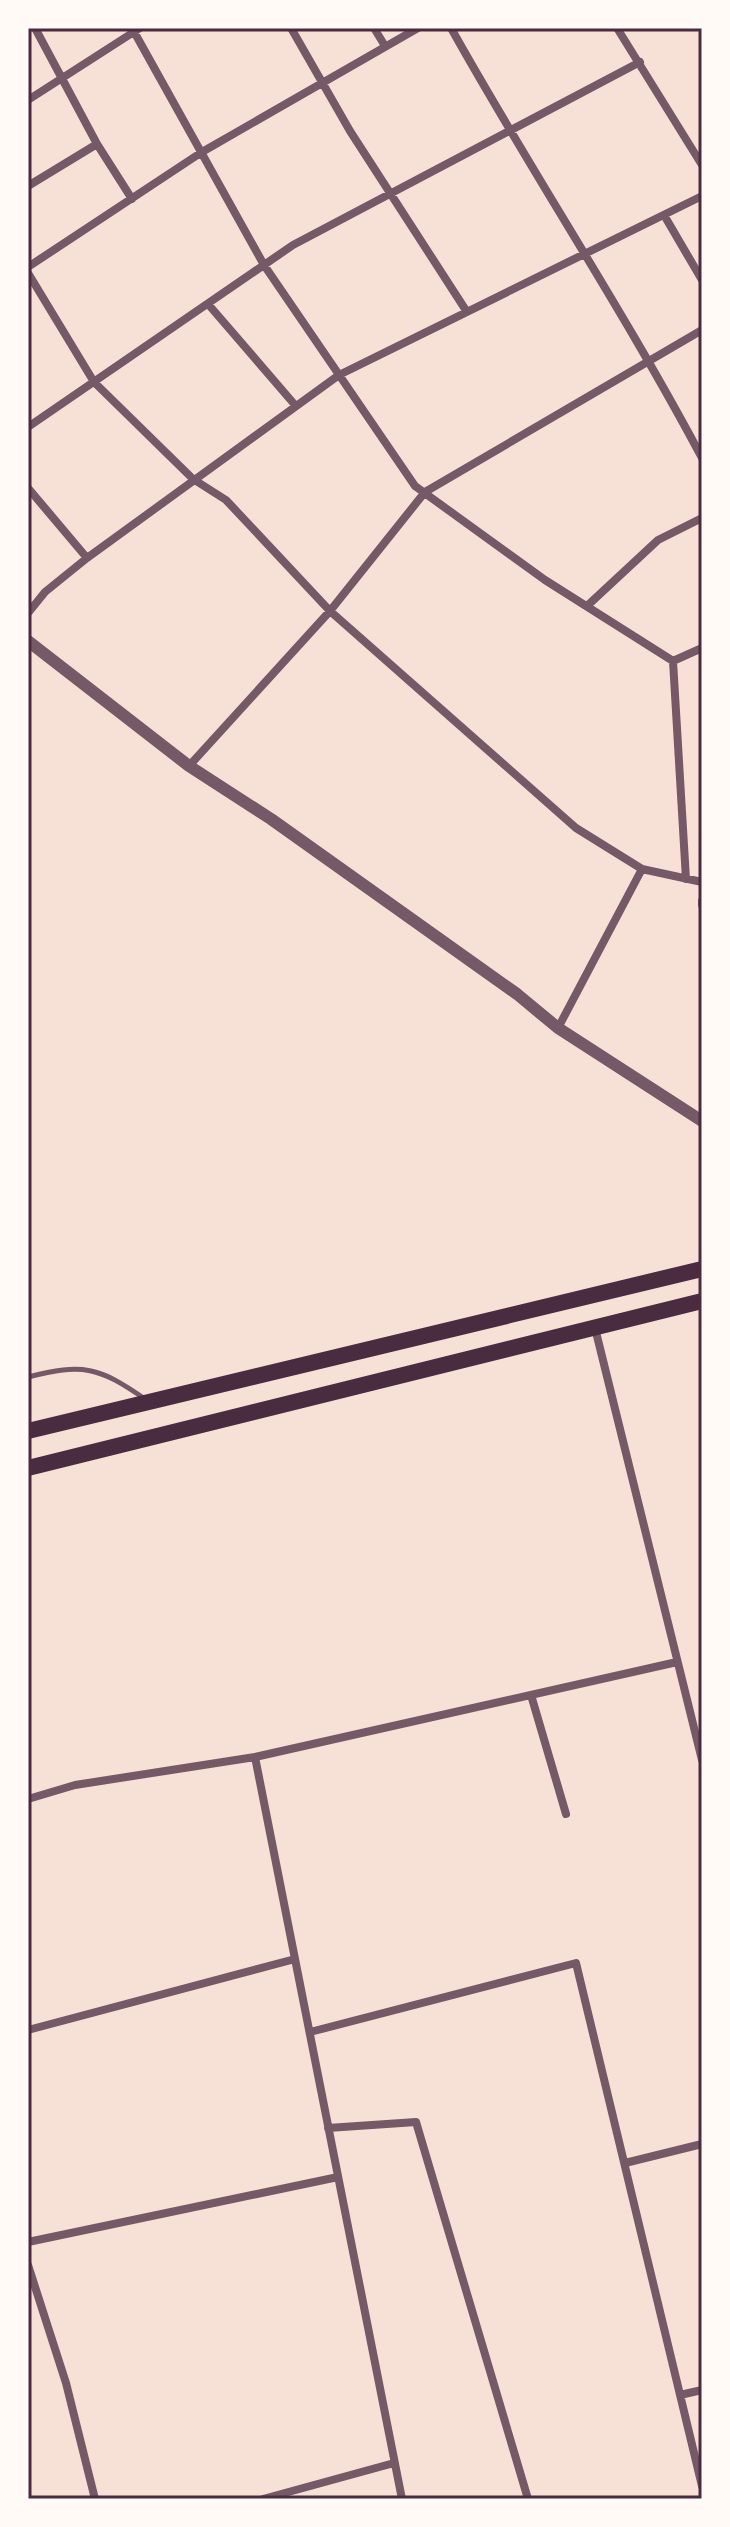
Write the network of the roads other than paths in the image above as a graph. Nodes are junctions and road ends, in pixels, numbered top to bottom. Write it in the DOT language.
graph roads {
  1 [pos="35,28"];
  2 [pos="291,28"];
  3 [pos="374,28"];
  4 [pos="418,28"];
  5 [pos="451,28"];
  6 [pos="617,28"];
  7 [pos="135,29"];
  8 [pos="385,46"];
  9 [pos="640,62"];
  10 [pos="61,77"];
  11 [pos="321,81"];
  12 [pos="28,100"];
  13 [pos="508,130"];
  14 [pos="97,144"];
  15 [pos="202,152"];
  16 [pos="702,165"];
  17 [pos="28,186"];
  18 [pos="390,193"];
  19 [pos="702,196"];
  20 [pos="132,199"];
  21 [pos="664,215"];
  22 [pos="587,253"];
  23 [pos="264,265"];
  24 [pos="28,270"];
  25 [pos="702,280"];
  26 [pos="208,304"];
  27 [pos="467,312"];
  28 [pos="702,330"];
  29 [pos="651,361"];
  30 [pos="339,375"];
  31 [pos="94,382"];
  32 [pos="295,405"];
  33 [pos="28,427"];
  34 [pos="702,458"];
  35 [pos="193,479"];
  36 [pos="28,488"];
  37 [pos="425,492"];
  38 [pos="702,518"];
  39 [pos="87,558"];
  40 [pos="587,606"];
  41 [pos="330,611"];
  42 [pos="28,613"];
  43 [pos="31,646"];
  44 [pos="702,648"];
  45 [pos="673,661"];
  46 [pos="189,766"];
  47 [pos="642,869"];
  48 [pos="686,879"];
  49 [pos="702,882"];
  50 [pos="558,1028"];
  51 [pos="702,1121"];
  52 [pos="702,1269"];
  53 [pos="702,1301"];
  54 [pos="595,1328"];
  55 [pos="28,1377"];
  56 [pos="149,1402"];
  57 [pos="28,1431"];
  58 [pos="28,1468"];
  59 [pos="677,1662"];
  60 [pos="531,1695"];
  61 [pos="255,1757"];
  62 [pos="702,1760"];
  63 [pos="28,1799"];
  64 [pos="566,1814"];
  65 [pos="295,1959"];
  66 [pos="28,2030"];
  67 [pos="310,2032"];
  68 [pos="328,2128"];
  69 [pos="702,2144"];
  70 [pos="625,2163"];
  71 [pos="338,2177"];
  72 [pos="28,2242"];
  73 [pos="28,2265"];
  74 [pos="702,2390"];
  75 [pos="680,2395"];
  76 [pos="394,2463"];
  77 [pos="702,2486"];
  78 [pos="95,2499"];
  79 [pos="263,2499"];
  80 [pos="402,2499"];
  81 [pos="528,2499"];
  1 -- 10 [label="street"];
  2 -- 11 [label="street"];
  3 -- 8 [label="street"];
  4 -- 8 [label="street"];
  5 -- 13 [label="street"];
  6 -- 9 [label="street"];
  7 -- 10 [label="street"];
  7 -- 15 [label="street"];
  8 -- 11 [label="street"];
  9 -- 13 [label="street"];
  9 -- 16 [label="street"];
  10 -- 12 [label="street"];
  10 -- 14 [label="street"];
  11 -- 15 [label="street"];
  11 -- 18 [label="street"];
  13 -- 18 [label="street"];
  13 -- 22 [label="street"];
  14 -- 17 [label="street"];
  14 -- 20 [label="street"];
  15 -- 20 [label="street"];
  15 -- 23 [label="street"];
  18 -- 23 [label="street"];
  18 -- 27 [label="street"];
  19 -- 21 [label="street"];
  20 -- 24 [label="street"];
  21 -- 22 [label="street"];
  21 -- 25 [label="street"];
  22 -- 27 [label="street"];
  22 -- 29 [label="street"];
  23 -- 26 [label="street"];
  23 -- 30 [label="street"];
  24 -- 31 [label="street"];
  26 -- 31 [label="street"];
  26 -- 32 [label="street"];
  27 -- 30 [label="street"];
  28 -- 29 [label="street"];
  29 -- 34 [label="street"];
  29 -- 37 [label="street"];
  30 -- 32 [label="street"];
  30 -- 37 [label="street"];
  31 -- 33 [label="street"];
  31 -- 35 [label="street"];
  32 -- 35 [label="street"];
  35 -- 39 [label="street"];
  35 -- 41 [label="street"];
  36 -- 39 [label="street"];
  37 -- 40 [label="street"];
  37 -- 41 [label="street"];
  38 -- 40 [label="street"];
  39 -- 42 [label="street"];
  40 -- 45 [label="street"];
  41 -- 46 [label="street"];
  41 -- 47 [label="street"];
  43 -- 46 [label="street"];
  44 -- 45 [label="street"];
  45 -- 48 [label="street"];
  46 -- 50 [label="street"];
  47 -- 48 [label="street"];
  47 -- 50 [label="street"];
  48 -- 49 [label="street"];
  50 -- 51 [label="street"];
  52 -- 56 [label="highway"];
  53 -- 54 [label="highway"];
  54 -- 58 [label="highway"];
  54 -- 59 [label="street"];
  55 -- 56 [label="lane"];
  56 -- 57 [label="highway"];
  59 -- 60 [label="street"];
  59 -- 62 [label="street"];
  60 -- 61 [label="street"];
  60 -- 64 [label="street"];
  61 -- 63 [label="street"];
  61 -- 65 [label="street"];
  65 -- 66 [label="street"];
  65 -- 67 [label="street"];
  67 -- 68 [label="street"];
  67 -- 70 [label="street"];
  68 -- 71 [label="street"];
  68 -- 81 [label="street"];
  69 -- 70 [label="street"];
  70 -- 75 [label="street"];
  71 -- 72 [label="street"];
  71 -- 76 [label="street"];
  73 -- 78 [label="street"];
  74 -- 75 [label="street"];
  75 -- 77 [label="street"];
  76 -- 79 [label="street"];
  76 -- 80 [label="street"];
}
